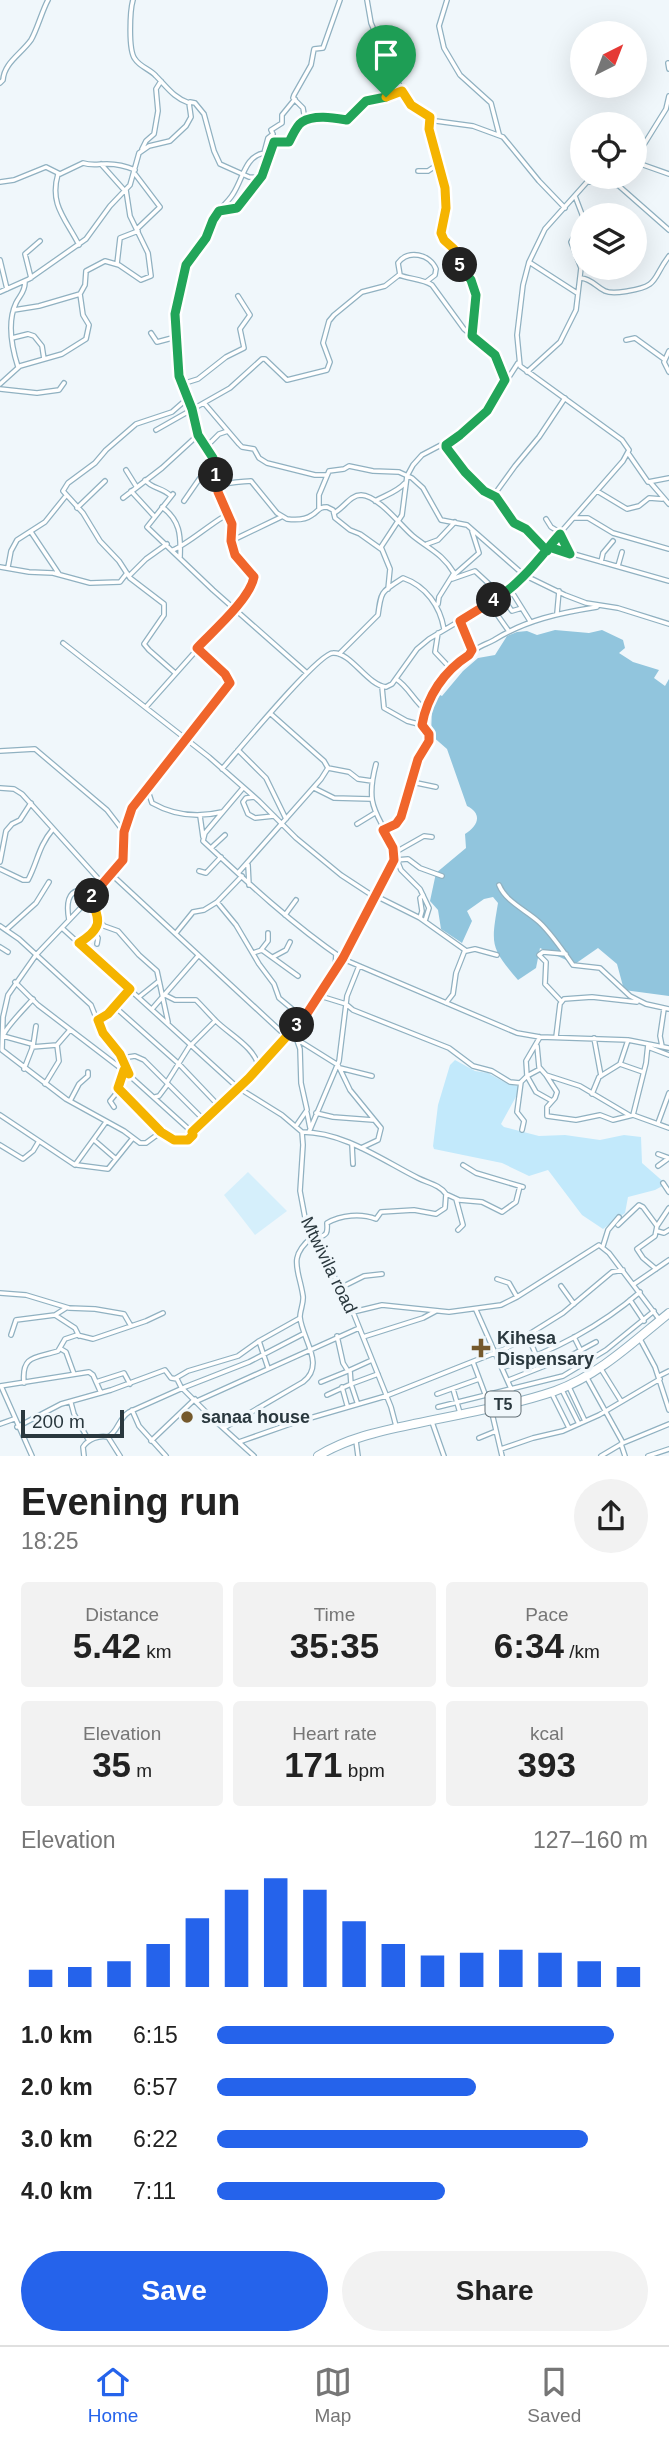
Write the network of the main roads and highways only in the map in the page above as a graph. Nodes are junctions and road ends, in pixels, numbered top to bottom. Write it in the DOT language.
graph roads {
  1 [pos="669,1313"];
  2 [pos="318,1456"];
  1 -- 2 [label="highway, T5"];
}
